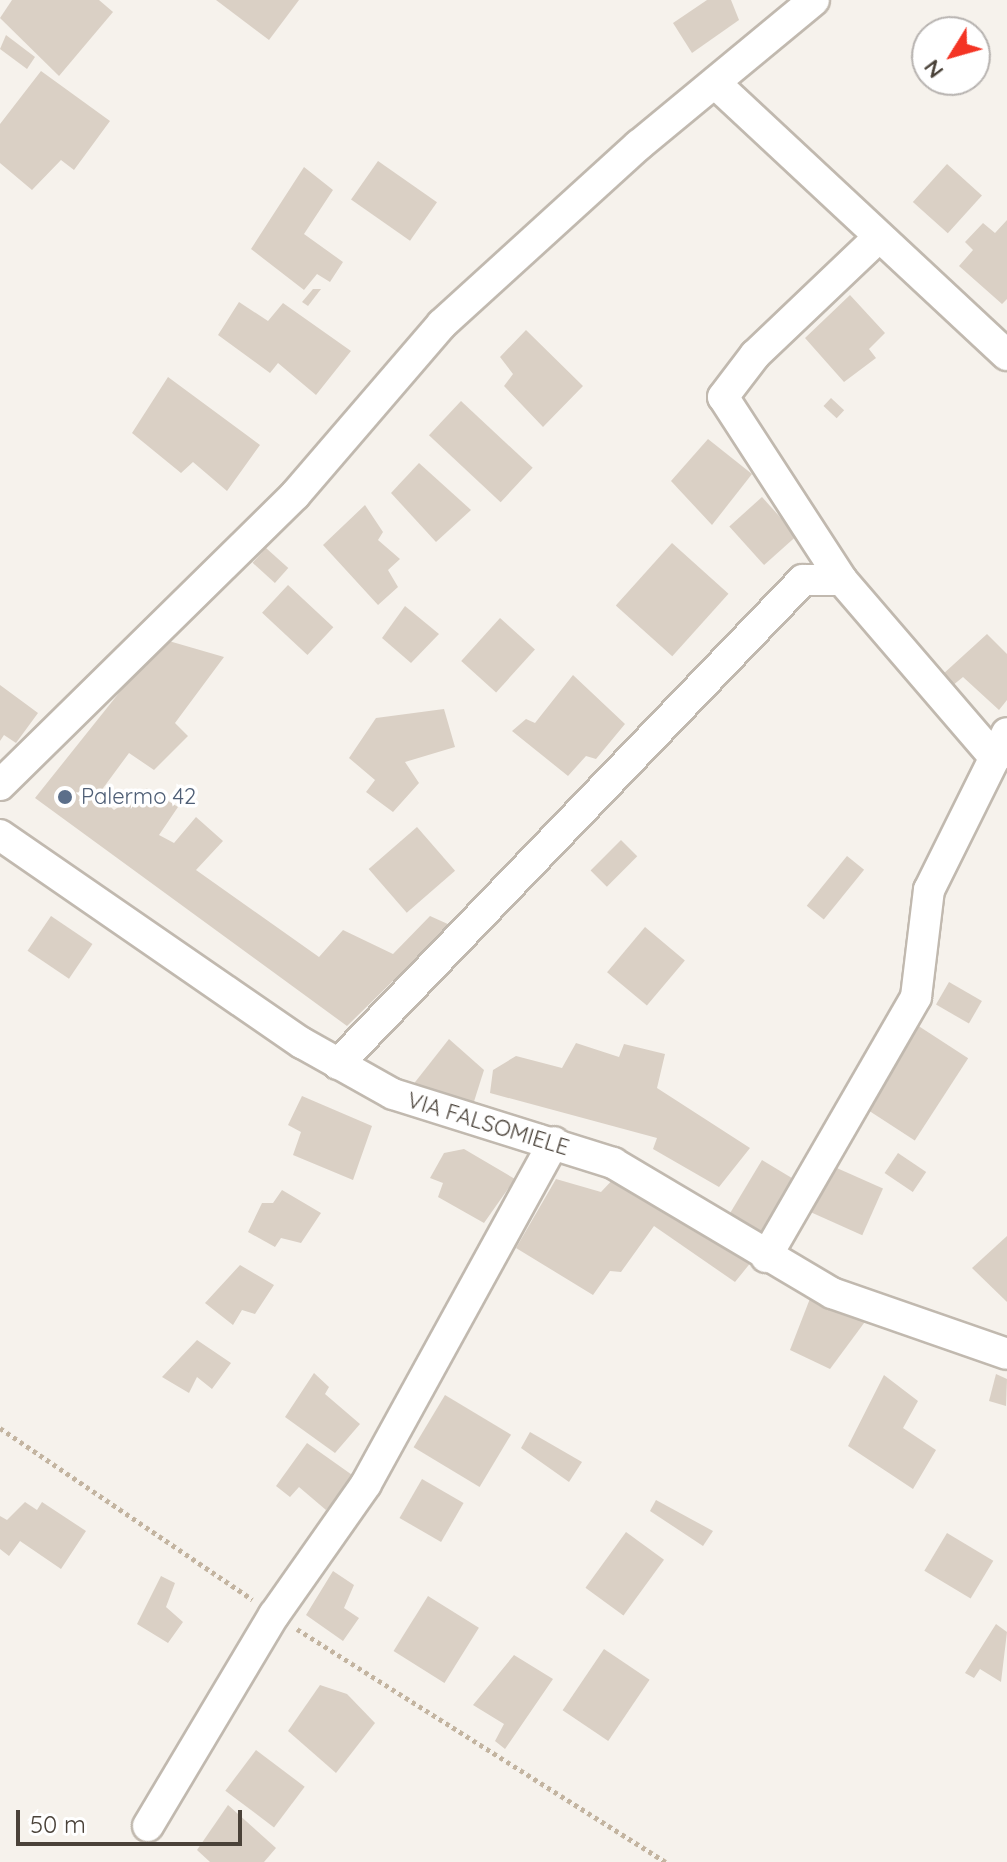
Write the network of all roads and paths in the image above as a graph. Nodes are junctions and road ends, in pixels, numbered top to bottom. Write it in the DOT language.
graph roads {
  1 [pos="814,0"];
  2 [pos="715,83"];
  3 [pos="879,237"];
  4 [pos="1007,355"];
  5 [pos="842,580"];
  6 [pos="1001,745"];
  7 [pos="0,785"];
  8 [pos="0,835"];
  9 [pos="338,1064"];
  10 [pos="554,1142"];
  11 [pos="766,1257"];
  12 [pos="1007,1354"];
  13 [pos="0,1428"];
  14 [pos="274,1615"];
  15 [pos="148,1826"];
  16 [pos="665,1862"];
  1 -- 2 [label="street"];
  2 -- 3 [label="street"];
  2 -- 7 [label="street"];
  3 -- 4 [label="street"];
  3 -- 5 [label="street"];
  5 -- 6 [label="street"];
  5 -- 9 [label="street"];
  6 -- 11 [label="street"];
  8 -- 9 [label="street, VIA FALSOMIELE"];
  9 -- 10 [label="street, VIA FALSOMIELE"];
  10 -- 11 [label="street, VIA FALSOMIELE"];
  10 -- 14 [label="street"];
  11 -- 12 [label="street, VIA FALSOMIELE"];
  13 -- 14 [label="path"];
  14 -- 15 [label="street"];
  14 -- 16 [label="path"];
}
